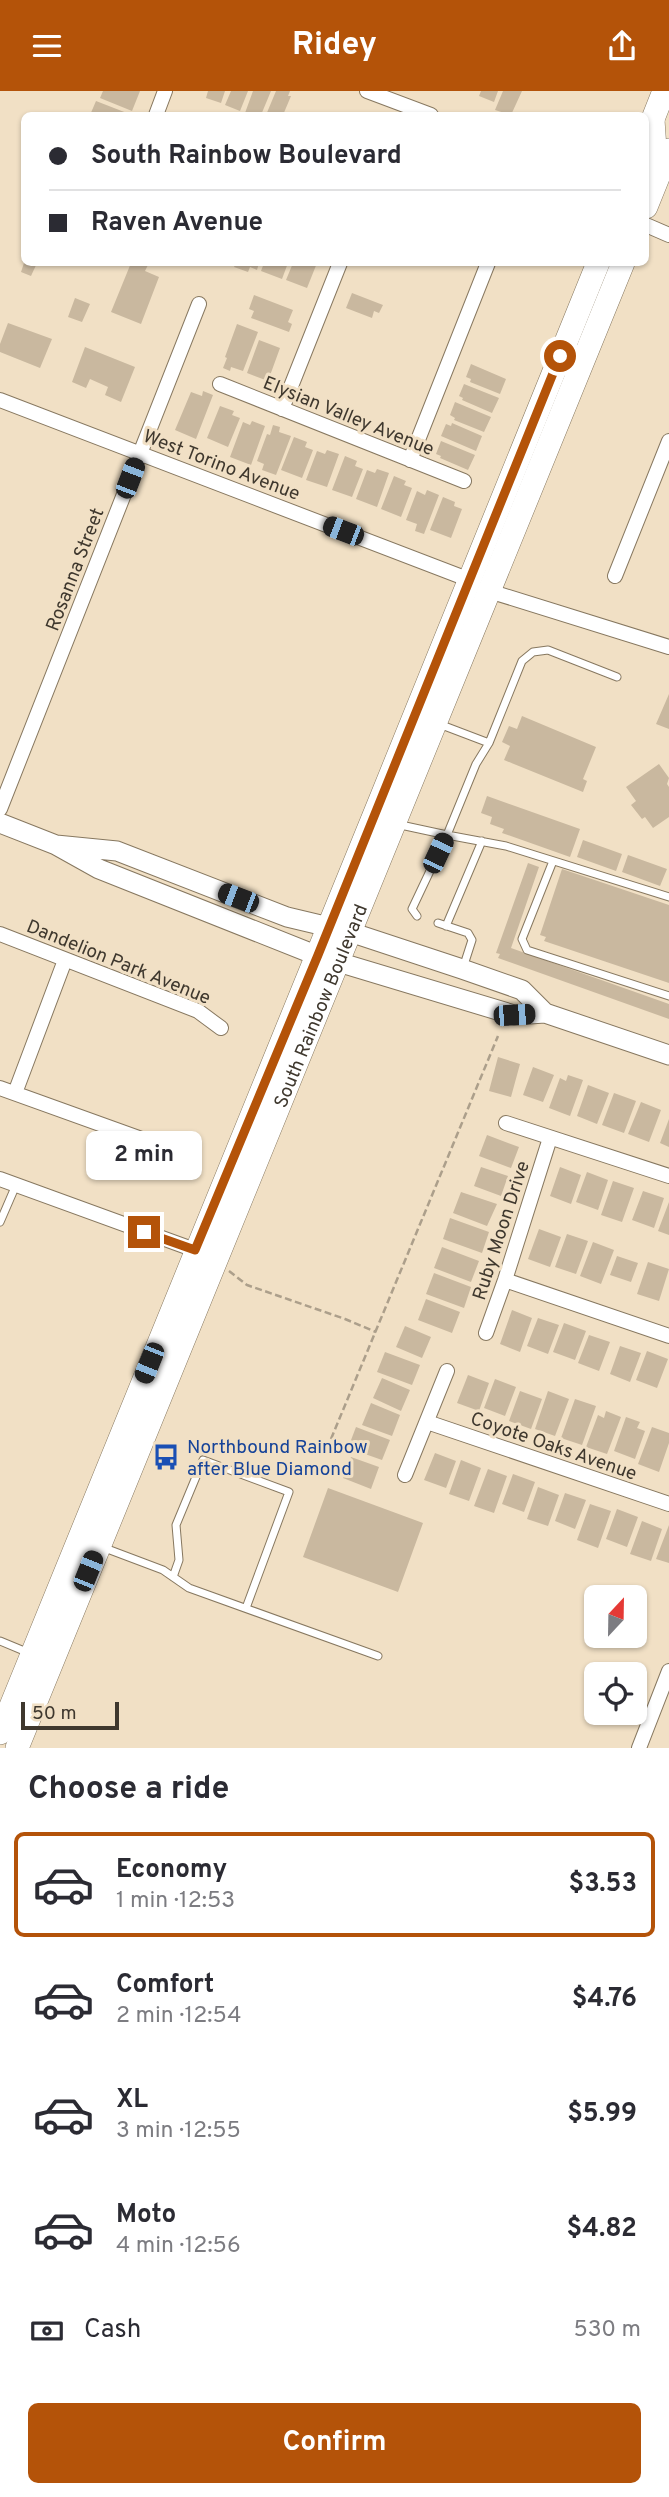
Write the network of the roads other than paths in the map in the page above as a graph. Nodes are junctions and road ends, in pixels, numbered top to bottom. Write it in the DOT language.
graph roads {
  1 [pos="165,91"];
  2 [pos="367,91"];
  3 [pos="664,91"];
  4 [pos="395,109"];
  5 [pos="157,112"];
  6 [pos="413,112"];
  7 [pos="649,129"];
  8 [pos="669,150"];
  9 [pos="649,166"];
  10 [pos="649,200"];
  11 [pos="649,226"];
  12 [pos="669,235"];
  13 [pos="339,266"];
  14 [pos="487,266"];
  15 [pos="596,266"];
  16 [pos="609,266"];
  17 [pos="622,266"];
  18 [pos="199,304"];
  19 [pos="595,331"];
  20 [pos="220,384"];
  21 [pos="0,400"];
  22 [pos="282,409"];
  23 [pos="669,441"];
  24 [pos="140,452"];
  25 [pos="410,460"];
  26 [pos="464,481"];
  27 [pos="615,576"];
  28 [pos="479,585"];
  29 [pos="669,647"];
  30 [pos="617,677"];
  31 [pos="438,716"];
  32 [pos="489,743"];
  33 [pos="0,809"];
  34 [pos="0,823"];
  35 [pos="394,823"];
  36 [pos="447,835"];
  37 [pos="482,841"];
  38 [pos="56,845"];
  39 [pos="553,861"];
  40 [pos="669,897"];
  41 [pos="417,916"];
  42 [pos="340,930"];
  43 [pos="0,934"];
  44 [pos="328,959"];
  45 [pos="65,960"];
  46 [pos="462,969"];
  47 [pos="669,996"];
  48 [pos="545,1013"];
  49 [pos="221,1028"];
  50 [pos="669,1055"];
  51 [pos="0,1088"];
  52 [pos="15,1093"];
  53 [pos="506,1123"];
  54 [pos="550,1138"];
  55 [pos="180,1140"];
  56 [pos="669,1176"];
  57 [pos="0,1179"];
  58 [pos="16,1185"];
  59 [pos="217,1196"];
  60 [pos="0,1222"];
  61 [pos="195,1250"];
  62 [pos="216,1261"];
  63 [pos="505,1280"];
  64 [pos="193,1314"];
  65 [pos="486,1333"];
  66 [pos="669,1336"];
  67 [pos="447,1371"];
  68 [pos="426,1422"];
  69 [pos="405,1475"];
  70 [pos="669,1504"];
  71 [pos="98,1546"];
  72 [pos="173,1577"];
  73 [pos="246,1608"];
  74 [pos="0,1641"];
  75 [pos="32,1654"];
  76 [pos="378,1656"];
  77 [pos="669,1671"];
  78 [pos="0,1733"];
  79 [pos="17,1748"];
  80 [pos="639,1748"];
  1 -- 5 [label="street"];
  2 -- 4 [label="street"];
  3 -- 7 [label="main road"];
  4 -- 6 [label="street"];
  7 -- 9 [label="main road"];
  8 -- 10 [label="main road"];
  11 -- 12 [label="street"];
  13 -- 22 [label="street"];
  14 -- 25 [label="street"];
  15 -- 28 [label="main road"];
  16 -- 19 [label="main road"];
  17 -- 19 [label="main road, South Rainbow Boulevard"];
  18 -- 24 [label="street, Rosanna Street"];
  19 -- 28 [label="main road, South Rainbow Boulevard"];
  20 -- 22 [label="street, Elysian Valley Avenue"];
  21 -- 24 [label="street, West Torino Avenue"];
  22 -- 25 [label="street, Elysian Valley Avenue"];
  23 -- 27 [label="street"];
  24 -- 28 [label="street, West Torino Avenue"];
  24 -- 33 [label="street, Rosanna Street"];
  25 -- 26 [label="street, Elysian Valley Avenue"];
  28 -- 29 [label="street, West Torino Avenue"];
  28 -- 31 [label="main road, South Rainbow Boulevard"];
  28 -- 42 [label="main road, South Rainbow Boulevard"];
  30 -- 32 [label="lane"];
  31 -- 32 [label="lane"];
  31 -- 35 [label="main road, South Rainbow Boulevard"];
  32 -- 36 [label="lane"];
  34 -- 38 [label="street"];
  35 -- 36 [label="lane"];
  35 -- 42 [label="main road, South Rainbow Boulevard"];
  36 -- 37 [label="lane"];
  36 -- 41 [label="lane"];
  37 -- 39 [label="lane"];
  37 -- 46 [label="lane"];
  38 -- 42 [label="street"];
  38 -- 44 [label="street"];
  39 -- 40 [label="lane"];
  39 -- 47 [label="lane"];
  42 -- 44 [label="main road, South Rainbow Boulevard"];
  42 -- 46 [label="street"];
  43 -- 45 [label="street, Dandelion Park Avenue"];
  44 -- 48 [label="street"];
  44 -- 59 [label="main road, South Rainbow Boulevard"];
  44 -- 62 [label="main road, South Rainbow Boulevard"];
  45 -- 49 [label="street, Dandelion Park Avenue"];
  45 -- 52 [label="street"];
  46 -- 48 [label="street"];
  48 -- 50 [label="street"];
  51 -- 52 [label="street"];
  52 -- 55 [label="street"];
  53 -- 54 [label="street"];
  54 -- 56 [label="street"];
  54 -- 63 [label="street, Ruby Moon Drive"];
  57 -- 58 [label="street"];
  58 -- 60 [label="lane"];
  58 -- 61 [label="street"];
  59 -- 61 [label="main road, South Rainbow Boulevard"];
  59 -- 62 [label="main road"];
  61 -- 64 [label="main road"];
  61 -- 75 [label="main road, South Rainbow Boulevard"];
  62 -- 64 [label="main road, South Rainbow Boulevard"];
  63 -- 65 [label="street, Ruby Moon Drive"];
  63 -- 66 [label="street"];
  64 -- 71 [label="main road, South Rainbow Boulevard"];
  67 -- 68 [label="street"];
  68 -- 69 [label="street"];
  68 -- 70 [label="street, Coyote Oaks Avenue"];
  71 -- 72 [label="lane"];
  71 -- 79 [label="main road, South Rainbow Boulevard"];
  72 -- 73 [label="lane"];
  72 -- 73 [label="lane"];
  73 -- 76 [label="lane"];
  74 -- 75 [label="lane"];
  75 -- 78 [label="main road, South Rainbow Boulevard"];
  77 -- 80 [label="street"];
}
